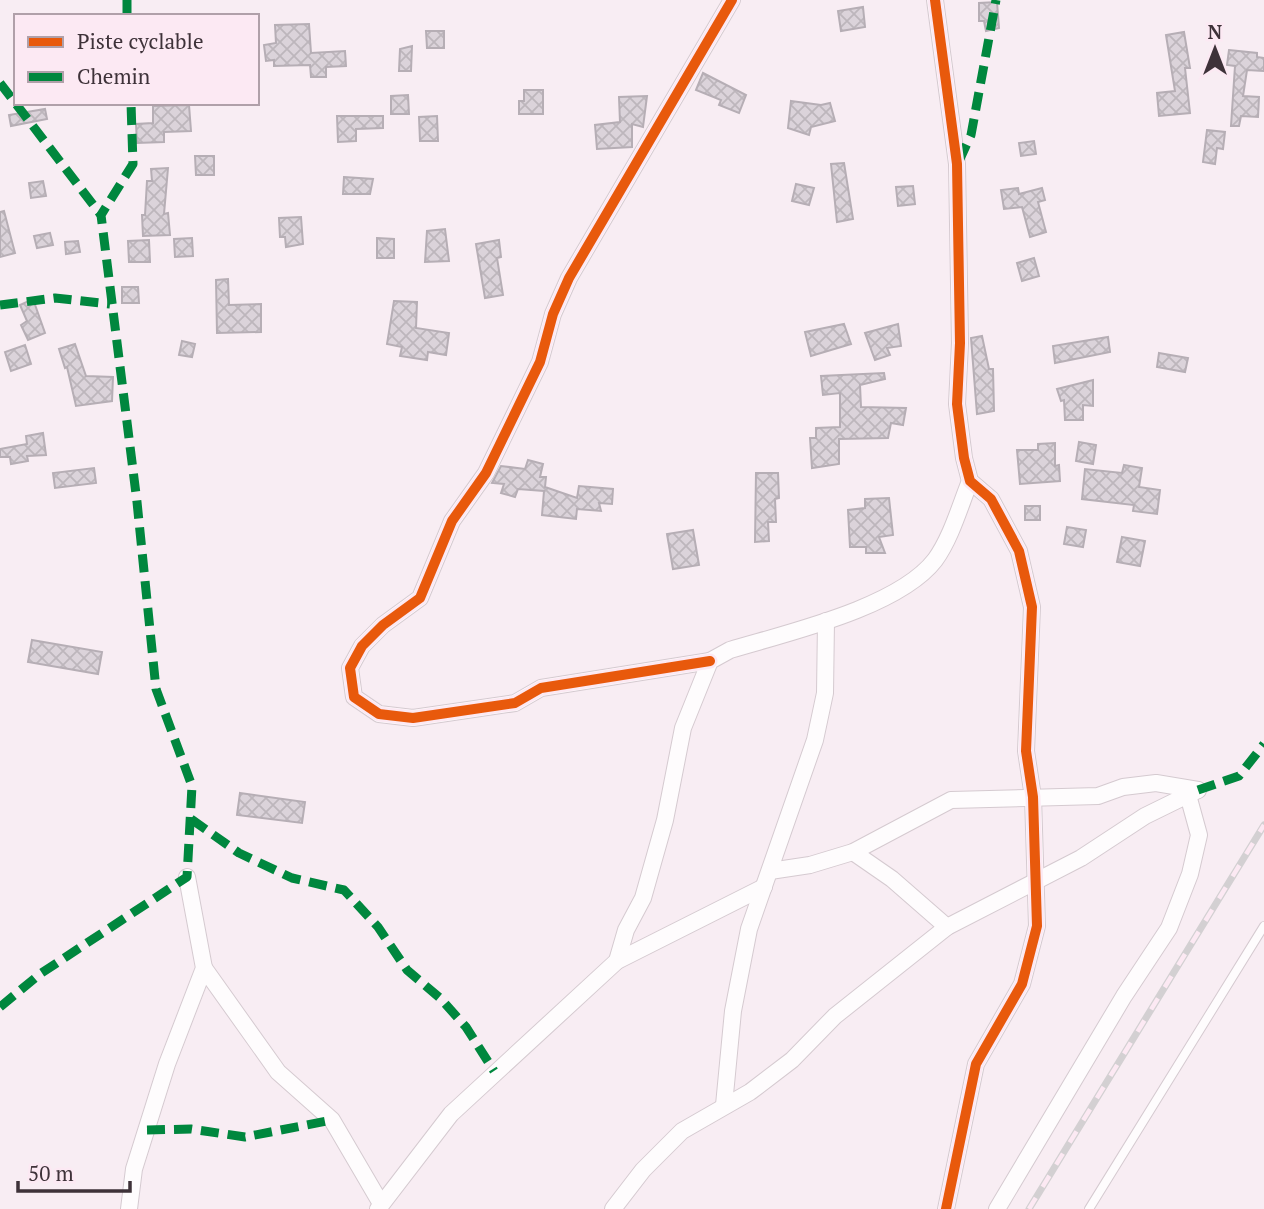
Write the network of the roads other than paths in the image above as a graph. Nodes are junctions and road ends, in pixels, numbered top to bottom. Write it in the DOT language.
graph roads {
  1 [pos="732,0"];
  2 [pos="934,0"];
  3 [pos="970,481"];
  4 [pos="826,621"];
  5 [pos="710,661"];
  6 [pos="1188,795"];
  7 [pos="1033,797"];
  8 [pos="853,852"];
  9 [pos="770,871"];
  10 [pos="187,877"];
  11 [pos="1035,883"];
  12 [pos="764,887"];
  13 [pos="1264,926"];
  14 [pos="947,927"];
  15 [pos="617,961"];
  16 [pos="204,968"];
  17 [pos="724,1105"];
  18 [pos="379,1206"];
  19 [pos="129,1209"];
  20 [pos="613,1209"];
  21 [pos="946,1209"];
  22 [pos="997,1209"];
  23 [pos="1089,1209"];
  1 -- 5 [label="street"];
  2 -- 3 [label="street"];
  3 -- 4 [label="street"];
  3 -- 7 [label="street"];
  4 -- 5 [label="street"];
  4 -- 9 [label="street"];
  5 -- 15 [label="street"];
  6 -- 7 [label="street"];
  6 -- 11 [label="street"];
  6 -- 22 [label="street"];
  7 -- 8 [label="street"];
  7 -- 11 [label="street"];
  8 -- 9 [label="street"];
  8 -- 14 [label="street"];
  9 -- 12 [label="street"];
  10 -- 16 [label="street"];
  11 -- 14 [label="street"];
  11 -- 21 [label="street"];
  12 -- 15 [label="street"];
  12 -- 17 [label="street"];
  13 -- 23 [label="lane"];
  14 -- 17 [label="street"];
  15 -- 18 [label="street"];
  16 -- 18 [label="street"];
  16 -- 19 [label="street"];
  17 -- 20 [label="street"];
}
